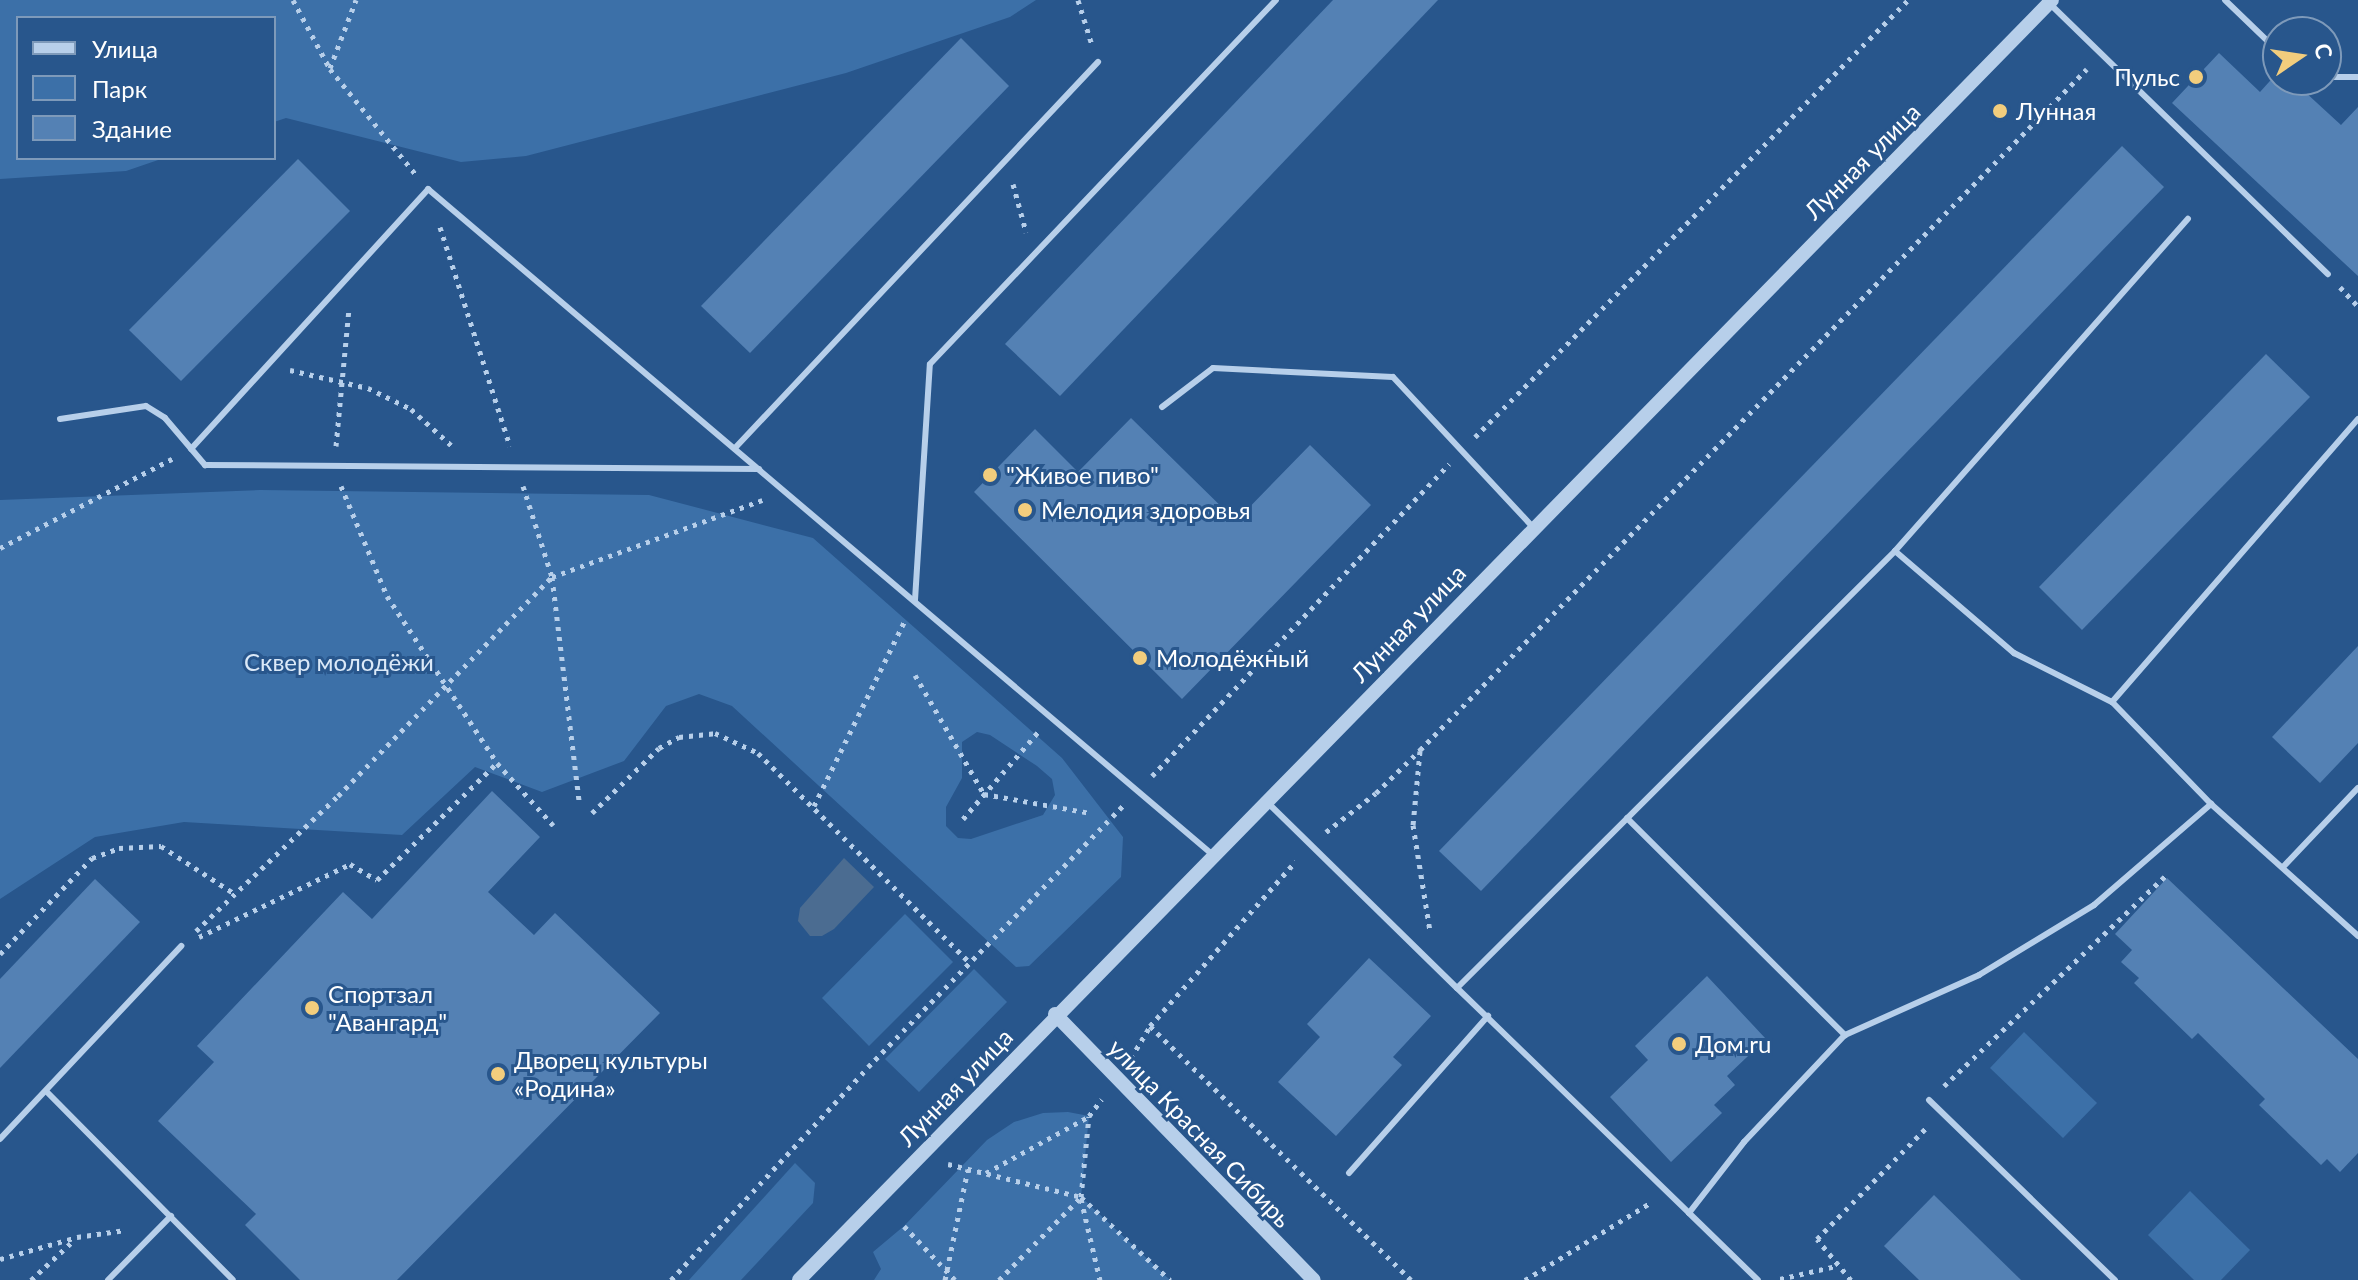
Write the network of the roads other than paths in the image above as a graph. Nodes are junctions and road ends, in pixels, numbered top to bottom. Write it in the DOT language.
graph roads {
  1 [pos="1276,0"];
  2 [pos="2225,0"];
  3 [pos="2050,2"];
  4 [pos="2262,36"];
  5 [pos="1098,62"];
  6 [pos="2188,219"];
  7 [pos="2328,274"];
  8 [pos="1162,407"];
  9 [pos="60,419"];
  10 [pos="2358,419"];
  11 [pos="735,448"];
  12 [pos="191,449"];
  13 [pos="759,469"];
  14 [pos="1533,527"];
  15 [pos="1895,551"];
  16 [pos="915,600"];
  17 [pos="2112,702"];
  18 [pos="2358,788"];
  19 [pos="1266,801"];
  20 [pos="2211,804"];
  21 [pos="1627,818"];
  22 [pos="1213,855"];
  23 [pos="2283,867"];
  24 [pos="2358,936"];
  25 [pos="181,946"];
  26 [pos="1457,988"];
  27 [pos="1055,1014"];
  28 [pos="1488,1016"];
  29 [pos="1845,1035"];
  30 [pos="47,1092"];
  31 [pos="1929,1100"];
  32 [pos="0,1139"];
  33 [pos="1349,1173"];
  34 [pos="1689,1213"];
  35 [pos="171,1216"];
  36 [pos="108,1280"];
  37 [pos="233,1280"];
  38 [pos="799,1280"];
  39 [pos="1314,1280"];
  40 [pos="1758,1280"];
  41 [pos="2115,1280"];
  1 -- 16 [label="lane"];
  2 -- 4 [label="lane"];
  3 -- 7 [label="lane"];
  3 -- 14 [label="street, Лунная улица"];
  5 -- 11 [label="lane"];
  6 -- 15 [label="lane"];
  8 -- 14 [label="lane"];
  9 -- 12 [label="lane"];
  10 -- 17 [label="lane"];
  11 -- 12 [label="lane"];
  11 -- 13 [label="lane"];
  12 -- 13 [label="lane"];
  13 -- 16 [label="lane"];
  14 -- 19 [label="street, Лунная улица"];
  15 -- 17 [label="lane"];
  15 -- 21 [label="lane"];
  16 -- 22 [label="lane"];
  17 -- 20 [label="lane"];
  18 -- 23 [label="lane"];
  19 -- 22 [label="street, Лунная улица"];
  19 -- 26 [label="lane"];
  20 -- 23 [label="lane"];
  20 -- 29 [label="lane"];
  21 -- 26 [label="lane"];
  21 -- 29 [label="lane"];
  22 -- 27 [label="street, Лунная улица"];
  23 -- 24 [label="lane"];
  25 -- 30 [label="lane"];
  26 -- 28 [label="lane"];
  27 -- 38 [label="street, Лунная улица"];
  27 -- 39 [label="street, улица Красная Сибирь"];
  28 -- 33 [label="lane"];
  28 -- 34 [label="lane"];
  29 -- 34 [label="lane"];
  30 -- 32 [label="lane"];
  30 -- 35 [label="lane"];
  31 -- 41 [label="lane"];
  34 -- 40 [label="lane"];
  35 -- 36 [label="lane"];
  35 -- 37 [label="lane"];
}
